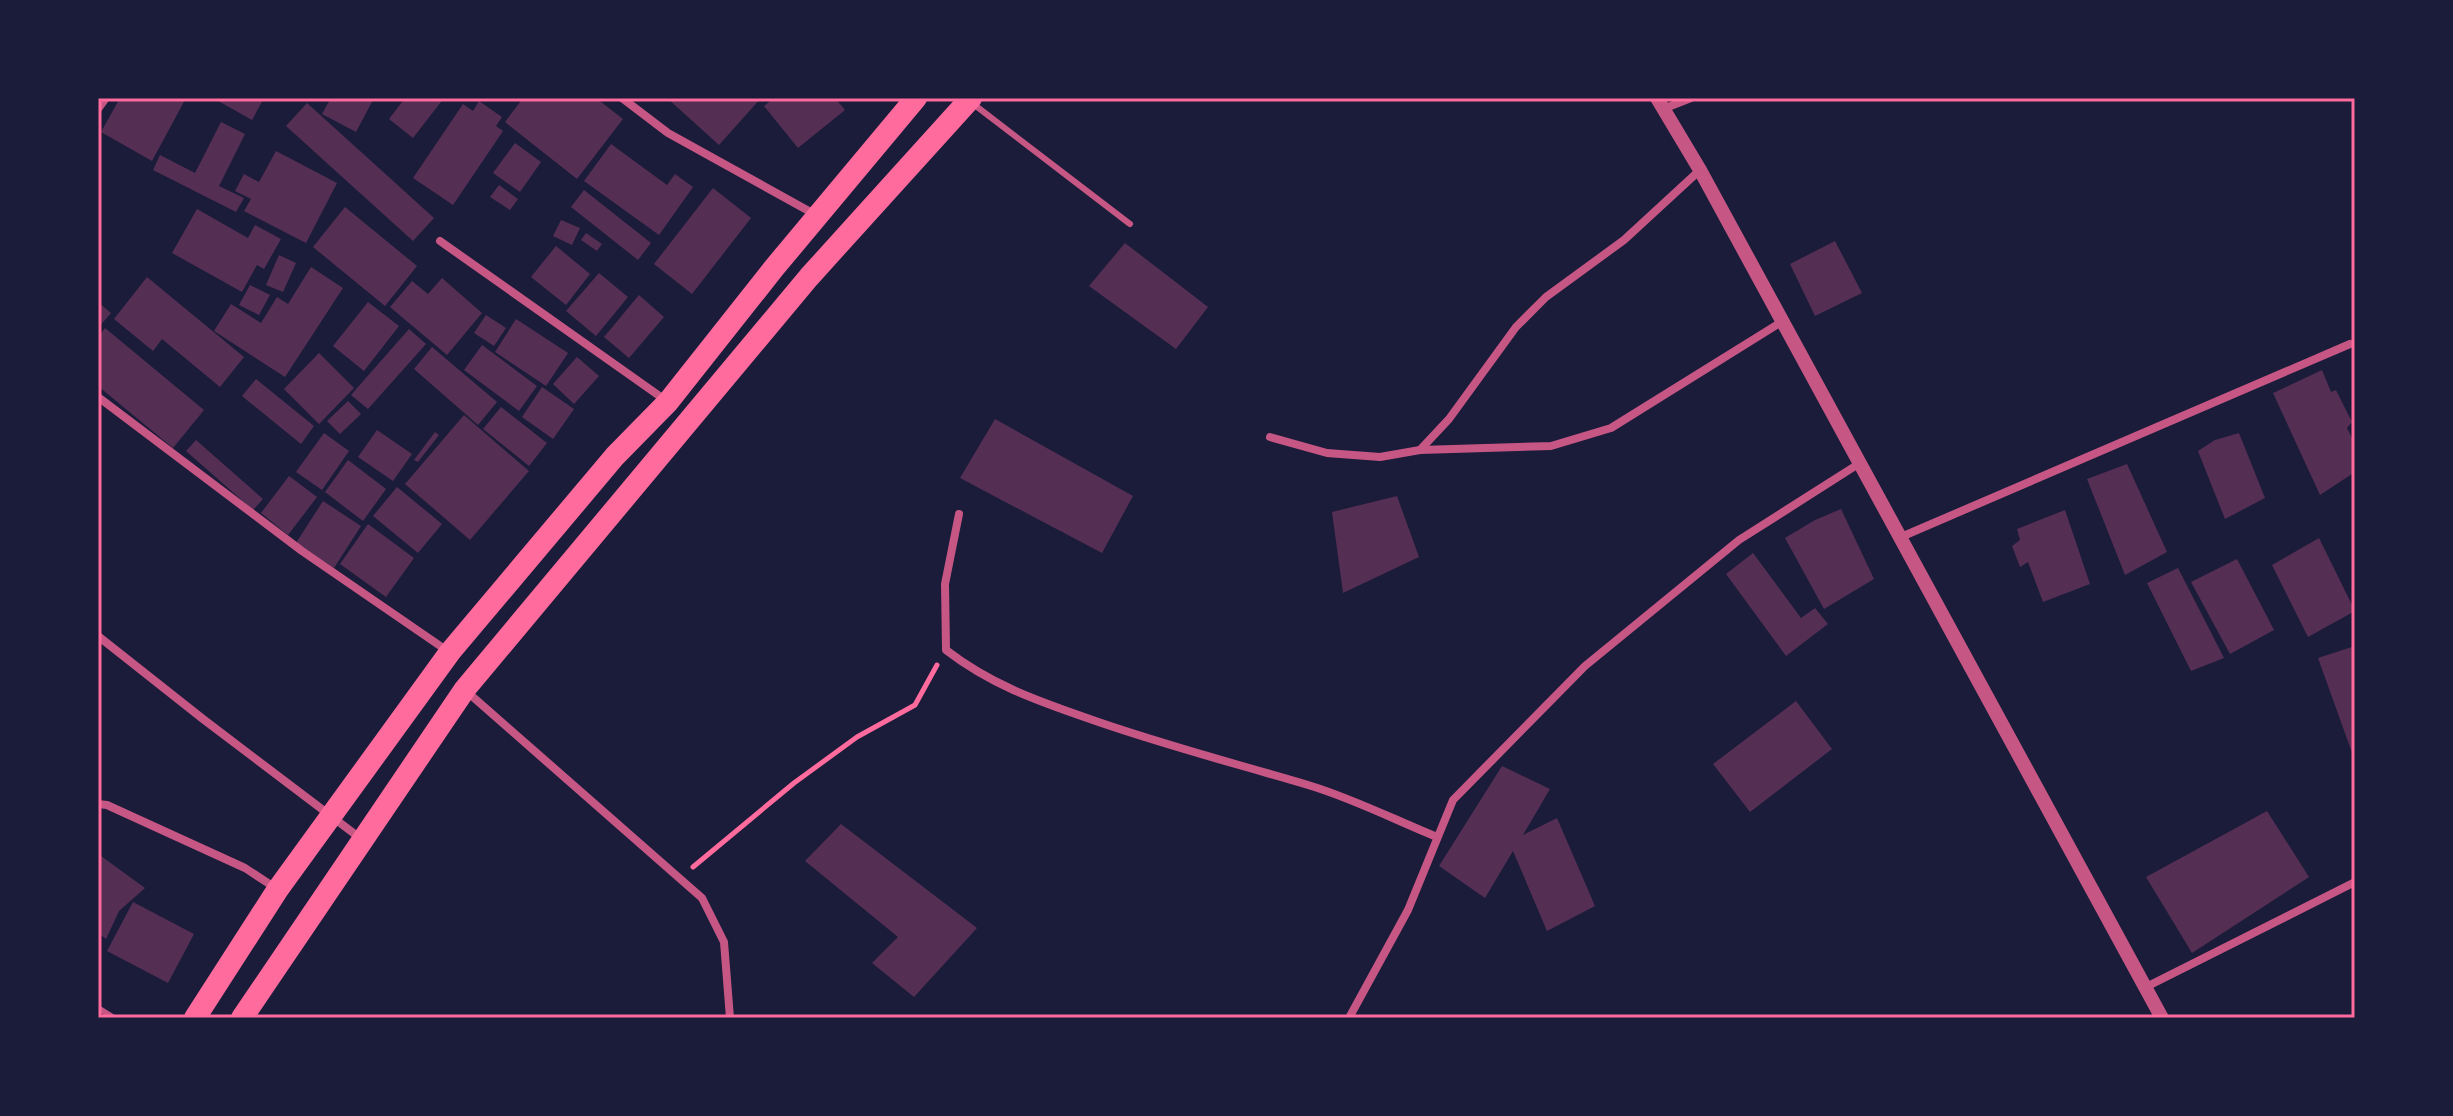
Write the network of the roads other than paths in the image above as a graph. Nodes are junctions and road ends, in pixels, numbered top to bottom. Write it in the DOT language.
graph roads {
  1 [pos="106,98"];
  2 [pos="622,98"];
  3 [pos="916,98"];
  4 [pos="1691,98"];
  5 [pos="970,99"];
  6 [pos="1660,103"];
  7 [pos="98,109"];
  8 [pos="1700,170"];
  9 [pos="818,216"];
  10 [pos="1130,224"];
  11 [pos="440,241"];
  12 [pos="1783,321"];
  13 [pos="2350,344"];
  14 [pos="98,397"];
  15 [pos="668,402"];
  16 [pos="1270,437"];
  17 [pos="1420,450"];
  18 [pos="1860,463"];
  19 [pos="959,514"];
  20 [pos="1901,537"];
  21 [pos="98,636"];
  22 [pos="450,652"];
  23 [pos="465,689"];
  24 [pos="98,804"];
  25 [pos="330,817"];
  26 [pos="1437,837"];
  27 [pos="363,840"];
  28 [pos="2355,882"];
  29 [pos="278,889"];
  30 [pos="2146,987"];
  31 [pos="98,1008"];
  32 [pos="114,1018"];
  33 [pos="195,1018"];
  34 [pos="242,1018"];
  35 [pos="730,1018"];
  36 [pos="1349,1018"];
  37 [pos="2162,1018"];
  1 -- 7 [label="street"];
  2 -- 9 [label="street"];
  3 -- 9 [label="highway"];
  4 -- 6 [label="street"];
  5 -- 10 [label="lane"];
  5 -- 23 [label="highway"];
  6 -- 8 [label="street"];
  8 -- 12 [label="street"];
  8 -- 17 [label="street"];
  9 -- 15 [label="highway"];
  11 -- 15 [label="street"];
  12 -- 17 [label="street"];
  12 -- 18 [label="street"];
  13 -- 20 [label="street"];
  14 -- 22 [label="street"];
  15 -- 22 [label="highway"];
  16 -- 17 [label="street"];
  18 -- 20 [label="street"];
  18 -- 26 [label="street"];
  19 -- 26 [label="street"];
  20 -- 30 [label="street"];
  21 -- 25 [label="street"];
  22 -- 25 [label="highway"];
  23 -- 27 [label="highway"];
  23 -- 35 [label="street"];
  24 -- 29 [label="street"];
  25 -- 27 [label="street"];
  25 -- 29 [label="highway"];
  26 -- 36 [label="street"];
  27 -- 34 [label="highway"];
  28 -- 30 [label="street"];
  29 -- 33 [label="highway"];
  30 -- 37 [label="street"];
  31 -- 32 [label="lane"];
}
